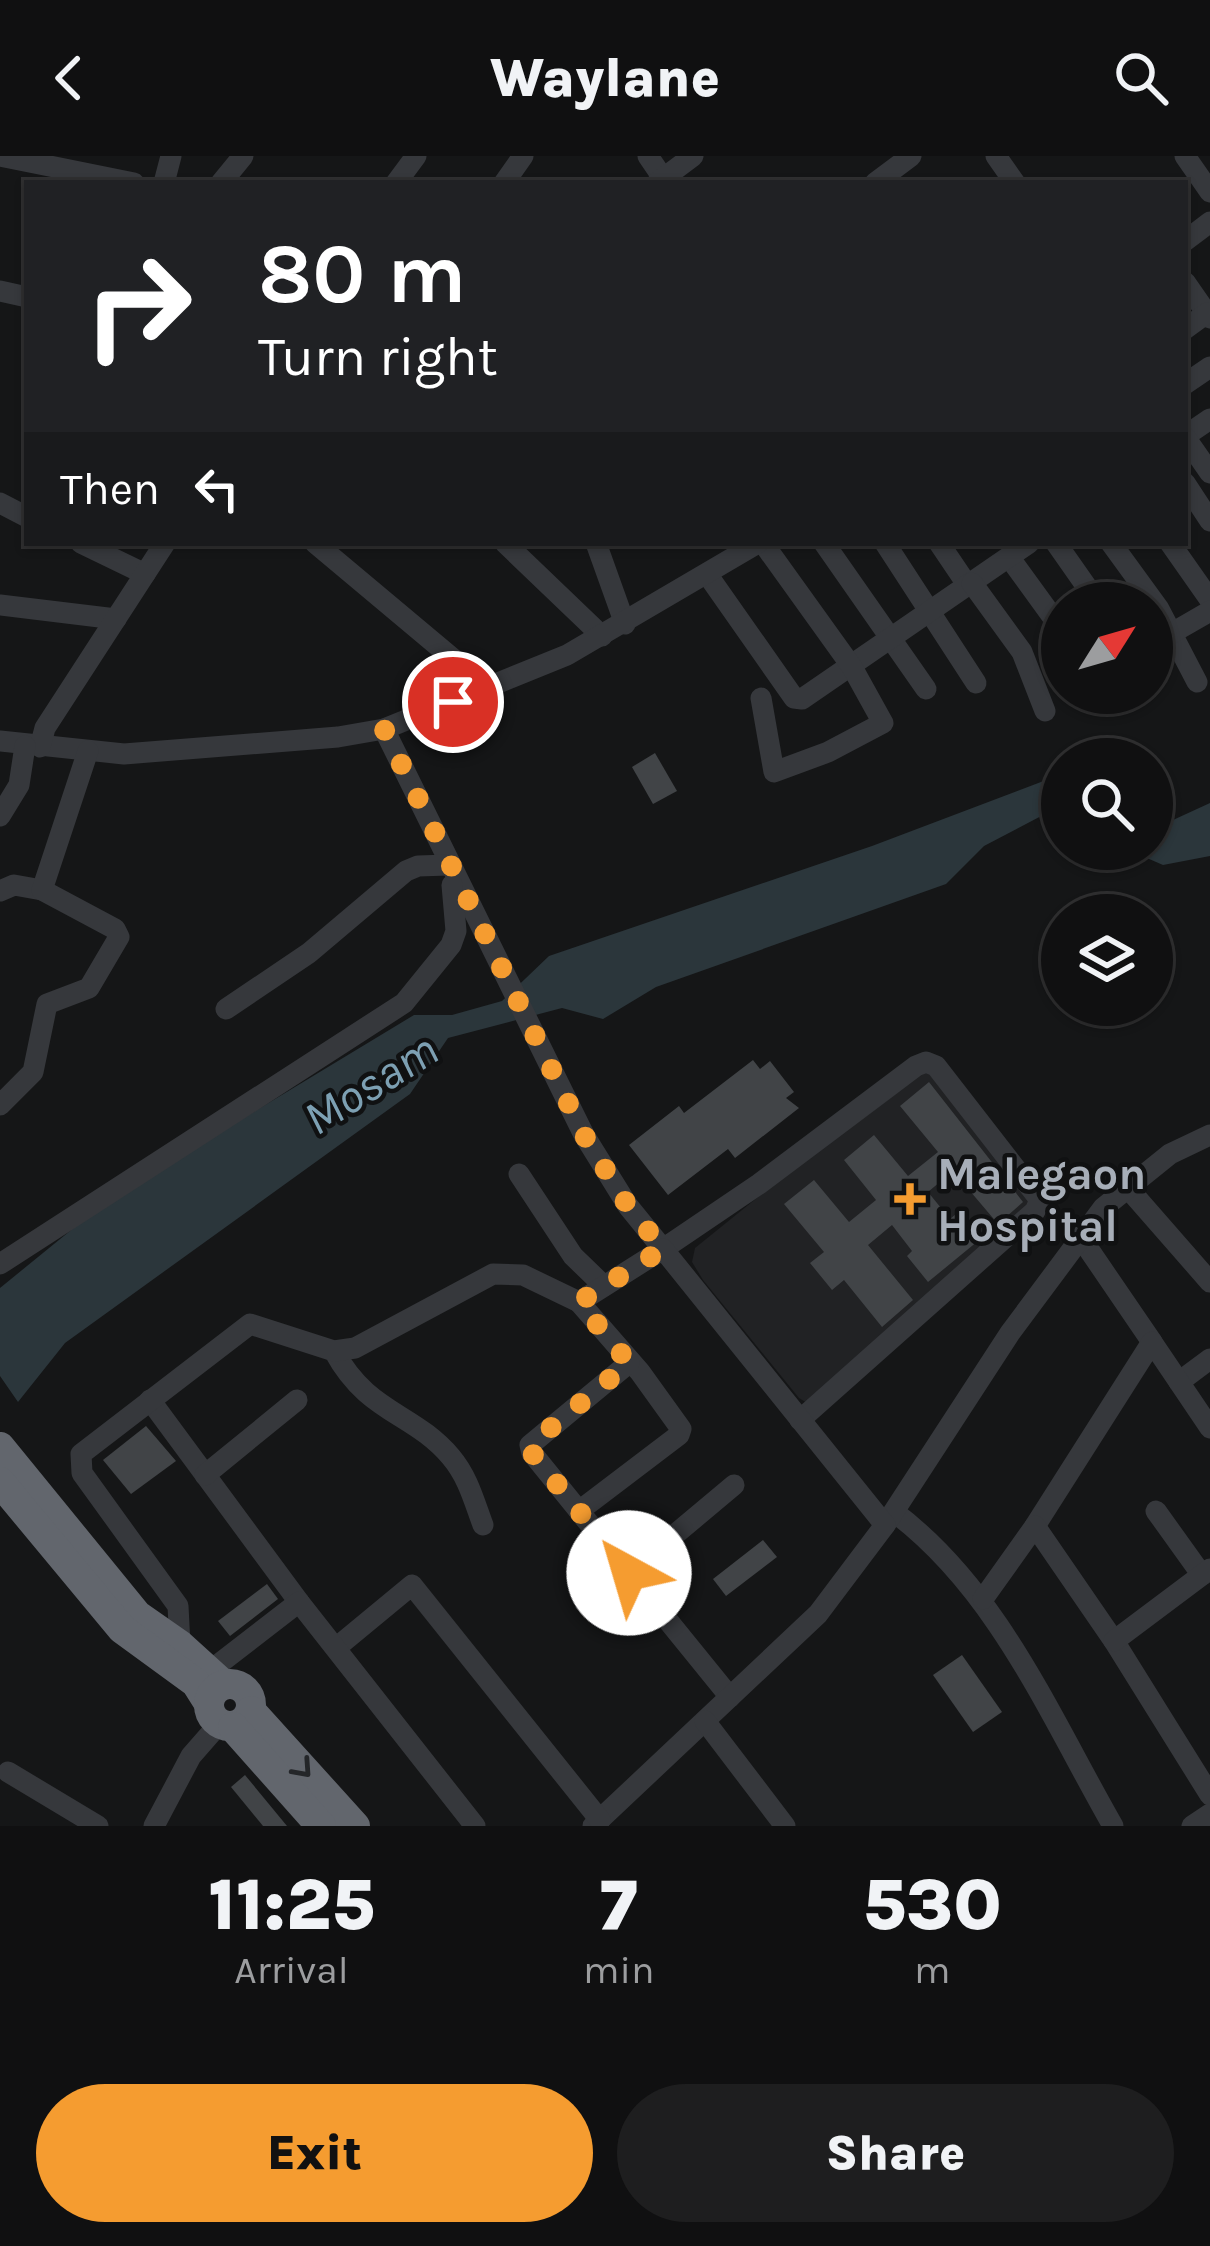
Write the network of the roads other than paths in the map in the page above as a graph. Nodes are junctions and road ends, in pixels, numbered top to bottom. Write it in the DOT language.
graph roads {
  1 [pos="0,156"];
  2 [pos="243,156"];
  3 [pos="693,156"];
  4 [pos="911,156"];
  5 [pos="1185,156"];
  6 [pos="119,180"];
  7 [pos="223,180"];
  8 [pos="661,180"];
  9 [pos="878,180"];
  10 [pos="1210,192"];
  11 [pos="1188,286"];
  12 [pos="1207,310"];
  13 [pos="1188,440"];
  14 [pos="1210,473"];
  15 [pos="1188,487"];
  16 [pos="1210,520"];
  17 [pos="87,546"];
  18 [pos="163,546"];
  19 [pos="319,546"];
  20 [pos="508,546"];
  21 [pos="597,546"];
  22 [pos="756,546"];
  23 [pos="763,546"];
  24 [pos="826,546"];
  25 [pos="887,546"];
  26 [pos="941,546"];
  27 [pos="1025,546"];
  28 [pos="1058,546"];
  29 [pos="1114,546"];
  30 [pos="1172,546"];
  31 [pos="1010,557"];
  32 [pos="145,574"];
  33 [pos="707,574"];
  34 [pos="1083,582"];
  35 [pos="1140,582"];
  36 [pos="970,584"];
  37 [pos="1210,600"];
  38 [pos="1041,601"];
  39 [pos="0,605"];
  40 [pos="931,611"];
  41 [pos="1210,611"];
  42 [pos="116,619"];
  43 [pos="625,624"];
  44 [pos="1173,632"];
  45 [pos="1173,635"];
  46 [pos="602,636"];
  47 [pos="893,638"];
  48 [pos="852,667"];
  49 [pos="976,682"];
  50 [pos="1197,682"];
  51 [pos="488,688"];
  52 [pos="926,688"];
  53 [pos="761,698"];
  54 [pos="1041,699"];
  55 [pos="384,729"];
  56 [pos="0,741"];
  57 [pos="32,746"];
  58 [pos="88,751"];
  59 [pos="0,816"];
  60 [pos="455,880"];
  61 [pos="42,890"];
  62 [pos="0,891"];
  63 [pos="226,1009"];
  64 [pos="0,1106"];
  65 [pos="1210,1135"];
  66 [pos="520,1174"];
  67 [pos="1127,1187"];
  68 [pos="1081,1238"];
  69 [pos="663,1249"];
  70 [pos="0,1264"];
  71 [pos="1210,1282"];
  72 [pos="604,1286"];
  73 [pos="579,1302"];
  74 [pos="1152,1342"];
  75 [pos="334,1351"];
  76 [pos="1210,1359"];
  77 [pos="629,1363"];
  78 [pos="1178,1382"];
  79 [pos="150,1400"];
  80 [pos="297,1400"];
  81 [pos="800,1420"];
  82 [pos="1210,1428"];
  83 [pos="0,1448"];
  84 [pos="206,1474"];
  85 [pos="0,1482"];
  86 [pos="734,1484"];
  87 [pos="35,1508"];
  88 [pos="1156,1510"];
  89 [pos="579,1511"];
  90 [pos="889,1518"];
  91 [pos="483,1525"];
  92 [pos="1035,1526"];
  93 [pos="1206,1572"];
  94 [pos="629,1573"];
  95 [pos="982,1599"];
  96 [pos="299,1602"];
  97 [pos="1114,1641"];
  98 [pos="181,1645"];
  99 [pos="337,1647"];
  100 [pos="730,1697"];
  101 [pos="224,1703"];
  102 [pos="705,1721"];
  103 [pos="8,1772"];
  104 [pos="1210,1795"];
  105 [pos="1210,1814"];
  106 [pos="596,1823"];
  107 [pos="98,1826"];
  108 [pos="154,1826"];
  109 [pos="321,1826"];
  110 [pos="355,1826"];
  111 [pos="476,1826"];
  112 [pos="785,1826"];
  113 [pos="1113,1826"];
  114 [pos="1192,1826"];
  1 -- 6 [label="street"];
  2 -- 7 [label="street"];
  3 -- 8 [label="street"];
  4 -- 9 [label="street"];
  5 -- 10 [label="street"];
  11 -- 12 [label="street"];
  13 -- 14 [label="street"];
  15 -- 16 [label="street"];
  17 -- 32 [label="street"];
  18 -- 32 [label="street"];
  19 -- 51 [label="street"];
  20 -- 46 [label="street"];
  21 -- 43 [label="street"];
  22 -- 33 [label="street"];
  23 -- 48 [label="street"];
  24 -- 47 [label="street"];
  25 -- 40 [label="street"];
  26 -- 36 [label="street"];
  27 -- 31 [label="street"];
  28 -- 34 [label="street"];
  29 -- 35 [label="street"];
  30 -- 37 [label="street"];
  31 -- 36 [label="street"];
  31 -- 38 [label="street"];
  32 -- 42 [label="street"];
  33 -- 43 [label="street"];
  33 -- 48 [label="street"];
  36 -- 40 [label="street"];
  36 -- 54 [label="street"];
  39 -- 42 [label="street"];
  40 -- 47 [label="street"];
  40 -- 49 [label="street"];
  41 -- 44 [label="street"];
  42 -- 57 [label="street"];
  43 -- 46 [label="street"];
  45 -- 50 [label="street"];
  46 -- 51 [label="street"];
  47 -- 48 [label="street"];
  47 -- 52 [label="street"];
  48 -- 53 [label="street"];
  51 -- 55 [label="street"];
  55 -- 58 [label="street"];
  55 -- 60 [label="street"];
  56 -- 57 [label="street"];
  57 -- 58 [label="street"];
  57 -- 59 [label="street"];
  58 -- 61 [label="street"];
  60 -- 63 [label="street"];
  60 -- 69 [label="street"];
  60 -- 70 [label="street"];
  61 -- 62 [label="street"];
  61 -- 64 [label="street"];
  65 -- 67 [label="street"];
  66 -- 72 [label="street"];
  67 -- 68 [label="street"];
  67 -- 71 [label="street"];
  68 -- 74 [label="street"];
  68 -- 90 [label="street"];
  69 -- 72 [label="street"];
  69 -- 81 [label="street"];
  69 -- 81 [label="street"];
  72 -- 73 [label="street"];
  73 -- 75 [label="street"];
  73 -- 77 [label="street"];
  74 -- 78 [label="street"];
  74 -- 92 [label="street"];
  75 -- 79 [label="street"];
  75 -- 91 [label="street"];
  76 -- 78 [label="street"];
  77 -- 89 [label="street"];
  77 -- 89 [label="street"];
  78 -- 82 [label="street"];
  79 -- 84 [label="street"];
  79 -- 98 [label="street"];
  80 -- 84 [label="street"];
  81 -- 90 [label="street"];
  83 -- 87 [label="highway"];
  84 -- 96 [label="street"];
  85 -- 87 [label="highway"];
  86 -- 94 [label="street"];
  87 -- 98 [label="highway"];
  87 -- 101 [label="highway"];
  88 -- 93 [label="street"];
  89 -- 94 [label="street"];
  90 -- 95 [label="street"];
  90 -- 100 [label="street"];
  92 -- 95 [label="street"];
  92 -- 97 [label="street"];
  93 -- 97 [label="street"];
  94 -- 100 [label="street"];
  95 -- 113 [label="street"];
  96 -- 99 [label="street"];
  96 -- 101 [label="street"];
  97 -- 104 [label="street"];
  98 -- 101 [label="highway"];
  99 -- 106 [label="street"];
  99 -- 111 [label="street"];
  100 -- 102 [label="street"];
  101 -- 108 [label="street"];
  101 -- 109 [label="highway"];
  101 -- 110 [label="highway, one-way"];
  102 -- 106 [label="street"];
  102 -- 112 [label="street"];
  103 -- 107 [label="street"];
  105 -- 114 [label="street"];
}
